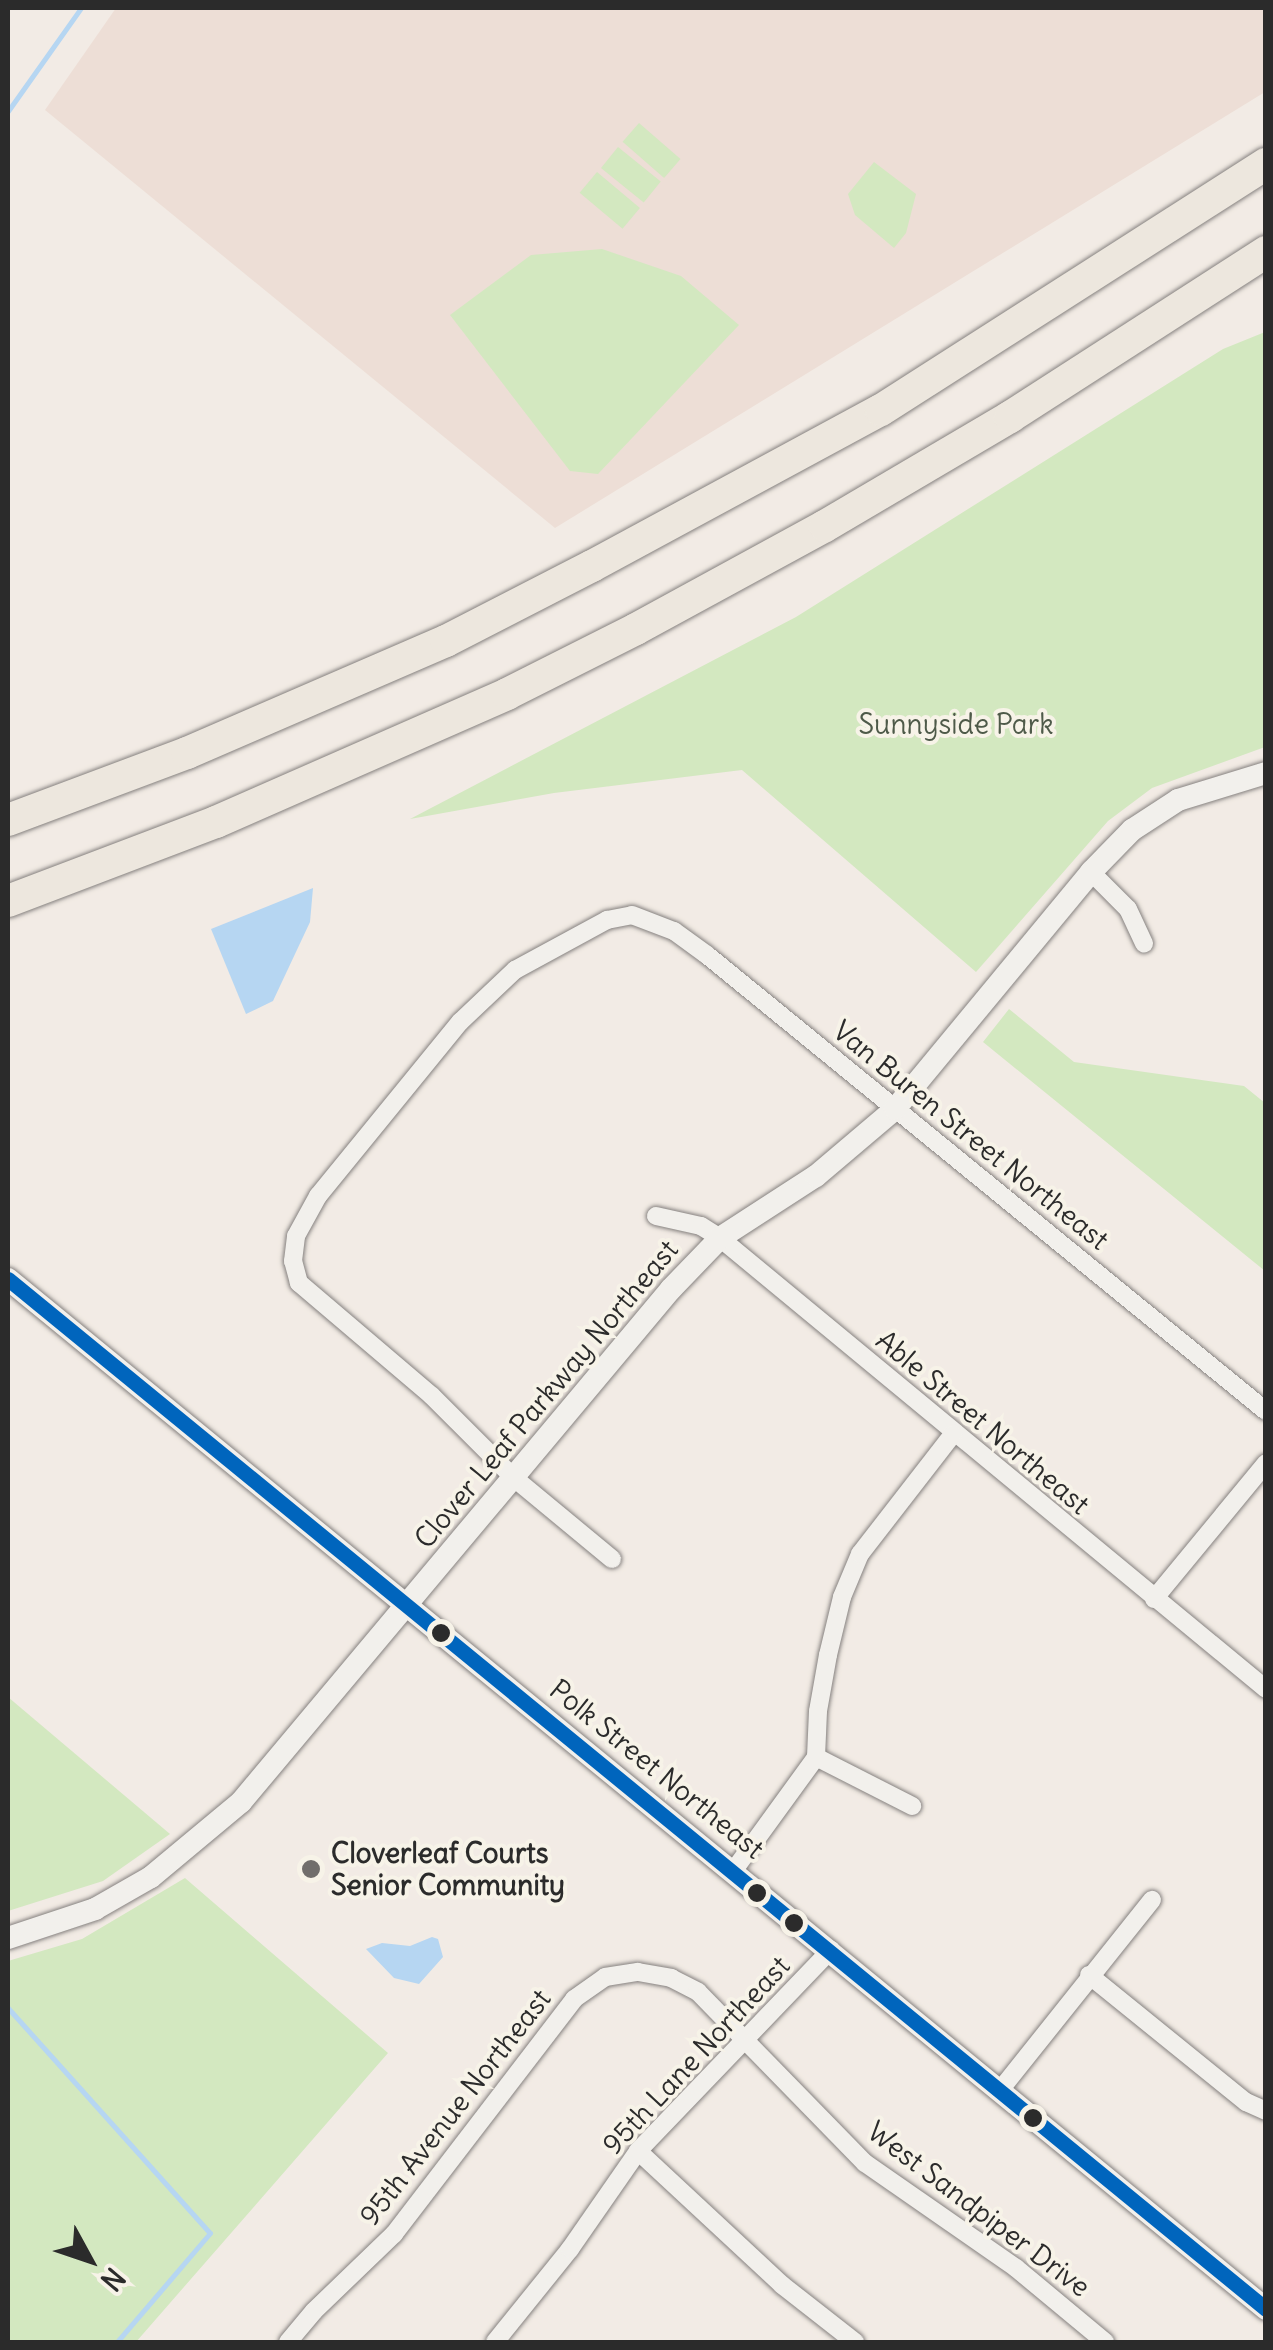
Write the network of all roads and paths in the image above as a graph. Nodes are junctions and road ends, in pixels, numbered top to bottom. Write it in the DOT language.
graph roads {
  1 [pos="1266,164"];
  2 [pos="1266,252"];
  3 [pos="1266,773"];
  4 [pos="8,820"];
  5 [pos="1091,872"];
  6 [pos="8,901"];
  7 [pos="1144,943"];
  8 [pos="895,1109"];
  9 [pos="656,1216"];
  10 [pos="720,1238"];
  11 [pos="8,1278"];
  12 [pos="1266,1411"];
  13 [pos="953,1434"];
  14 [pos="1266,1464"];
  15 [pos="513,1478"];
  16 [pos="612,1559"];
  17 [pos="1154,1599"];
  18 [pos="407,1606"];
  19 [pos="1266,1689"];
  20 [pos="816,1757"];
  21 [pos="912,1806"];
  22 [pos="734,1870"];
  23 [pos="1152,1900"];
  24 [pos="8,1938"];
  25 [pos="831,1950"];
  26 [pos="638,1972"];
  27 [pos="1089,1975"];
  28 [pos="746,2040"];
  29 [pos="1000,2089"];
  30 [pos="1266,2111"];
  31 [pos="638,2151"];
  32 [pos="1266,2309"];
  33 [pos="288,2342"];
  34 [pos="495,2342"];
  35 [pos="856,2342"];
  36 [pos="1105,2342"];
  1 -- 4 [label="highway"];
  2 -- 6 [label="highway"];
  3 -- 5 [label="street, Clover Leaf Parkway Northeast"];
  5 -- 7 [label="street"];
  5 -- 8 [label="street, Clover Leaf Parkway Northeast"];
  8 -- 10 [label="street, Clover Leaf Parkway Northeast"];
  8 -- 12 [label="street, Van Buren Street Northeast"];
  8 -- 15 [label="street, Van Buren Street Northeast"];
  9 -- 10 [label="street, Able Street Northeast"];
  10 -- 13 [label="street, Able Street Northeast"];
  10 -- 15 [label="street, Clover Leaf Parkway Northeast"];
  11 -- 18 [label="street, Polk Street Northeast"];
  13 -- 17 [label="street, Able Street Northeast"];
  13 -- 20 [label="street"];
  14 -- 17 [label="street"];
  15 -- 16 [label="street"];
  15 -- 18 [label="street, Clover Leaf Parkway Northeast"];
  17 -- 19 [label="street, Able Street Northeast"];
  18 -- 22 [label="street, Polk Street Northeast"];
  18 -- 24 [label="street, Clover Leaf Parkway Northeast"];
  20 -- 21 [label="street"];
  20 -- 22 [label="street"];
  22 -- 25 [label="street, Polk Street Northeast"];
  23 -- 27 [label="street"];
  25 -- 28 [label="street, 95th Lane Northeast"];
  25 -- 29 [label="street, Polk Street Northeast"];
  26 -- 28 [label="street, West Sandpiper Drive"];
  26 -- 33 [label="street, 95th Avenue Northeast"];
  27 -- 29 [label="street"];
  27 -- 30 [label="street"];
  28 -- 31 [label="street, 95th Lane Northeast"];
  28 -- 36 [label="street, West Sandpiper Drive"];
  29 -- 32 [label="street, Polk Street Northeast"];
  31 -- 34 [label="street, 95th Lane Northeast"];
  31 -- 35 [label="street"];
}
